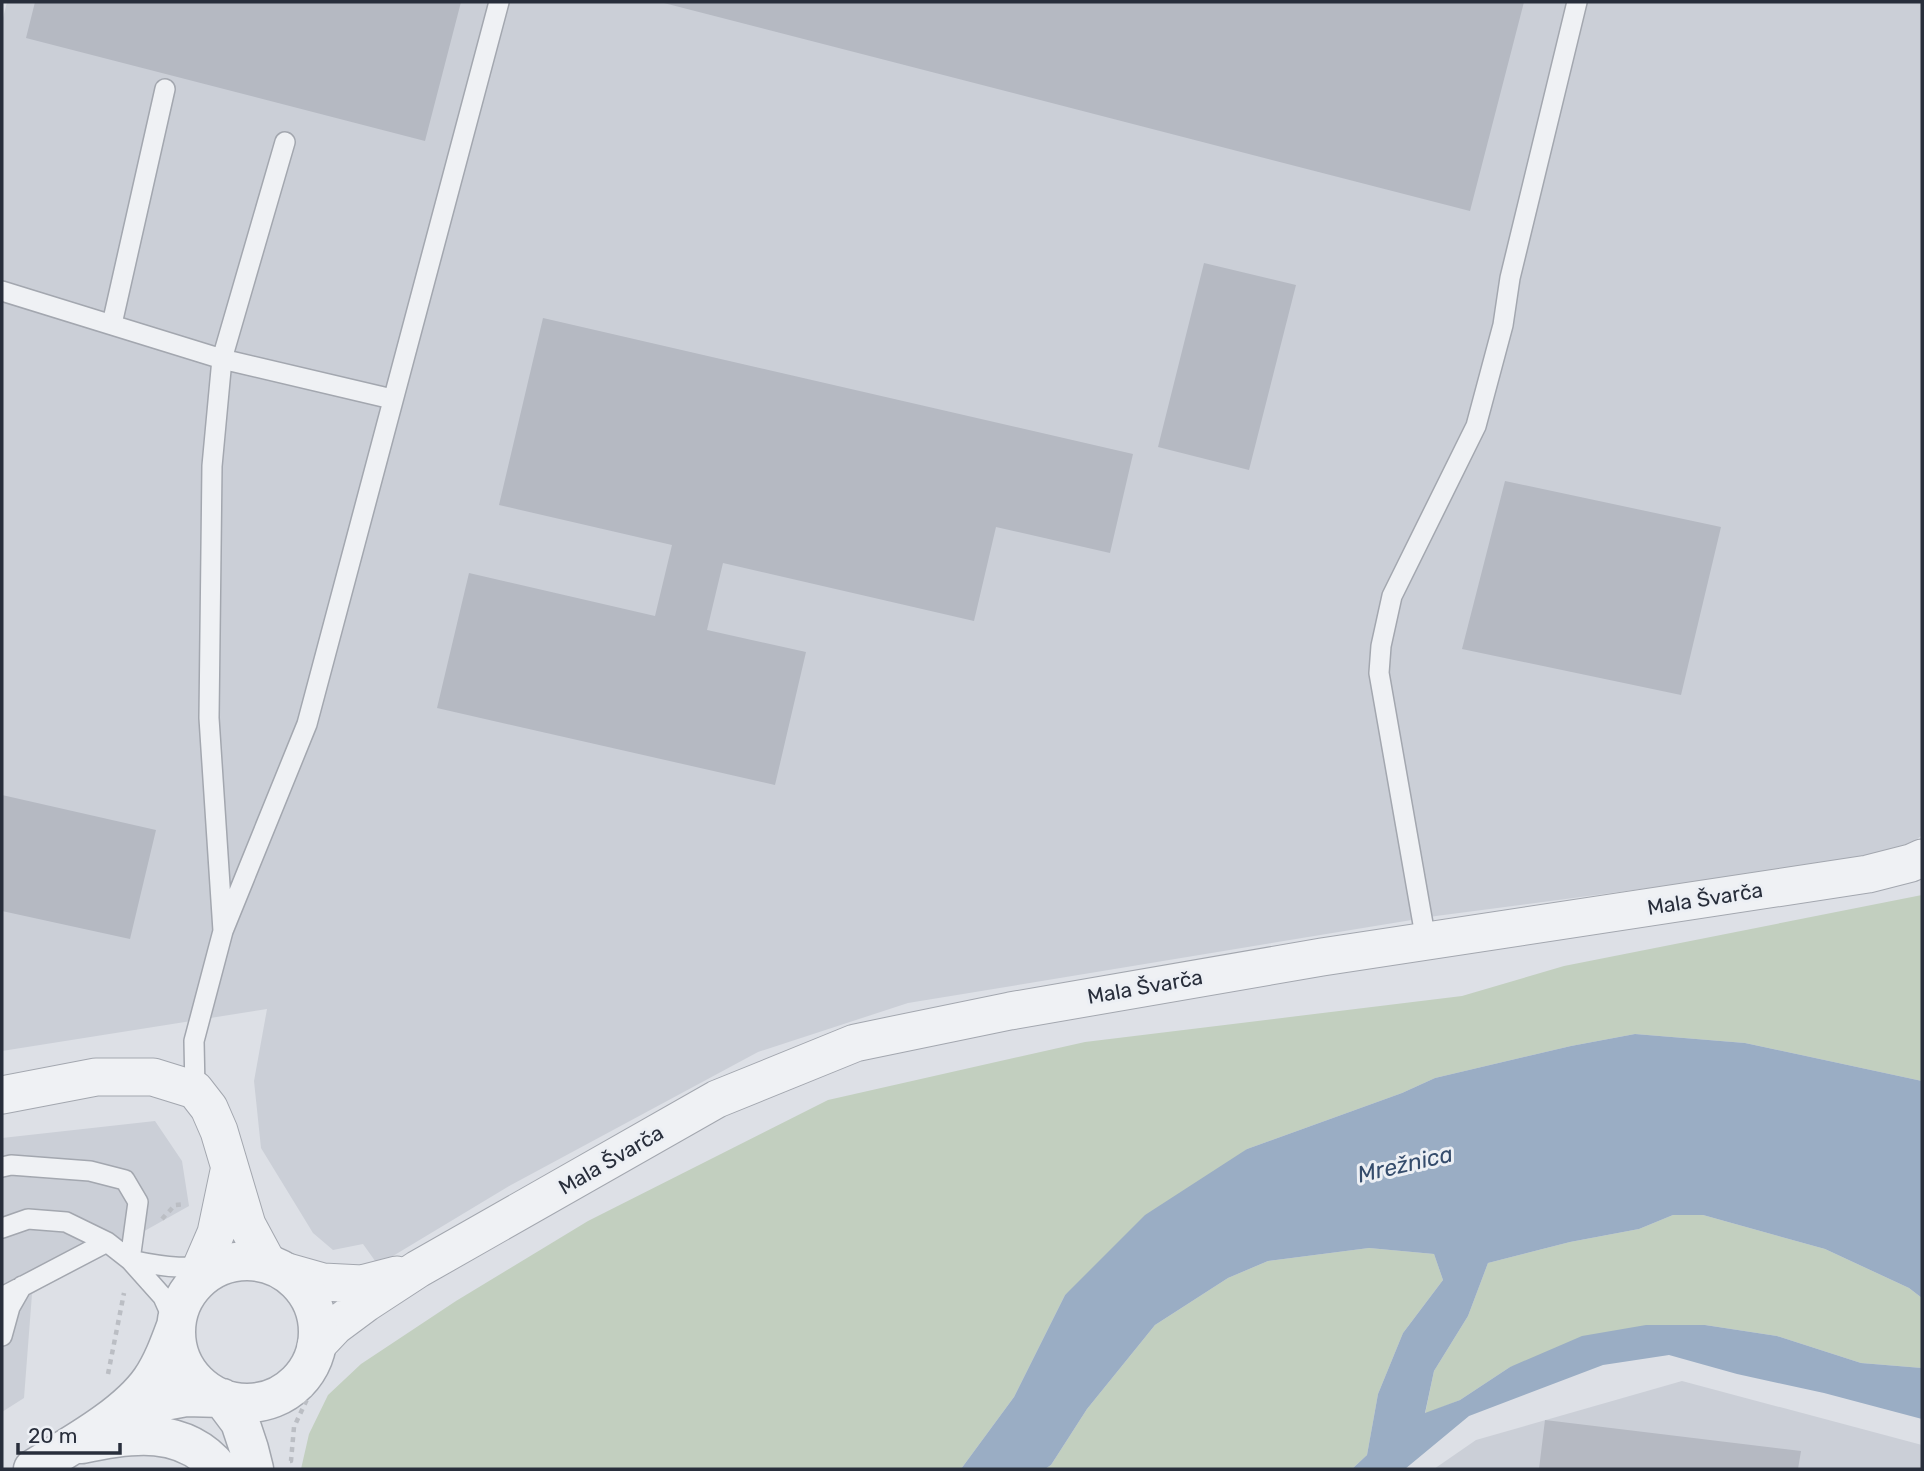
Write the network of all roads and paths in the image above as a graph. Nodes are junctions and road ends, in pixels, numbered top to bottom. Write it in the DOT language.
graph roads {
  1 [pos="499,2"];
  2 [pos="1577,2"];
  3 [pos="165,89"];
  4 [pos="285,142"];
  5 [pos="2,291"];
  6 [pos="112,324"];
  7 [pos="222,359"];
  8 [pos="392,399"];
  9 [pos="1922,858"];
  10 [pos="223,931"];
  11 [pos="1426,941"];
  12 [pos="195,1090"];
  13 [pos="2,1095"];
  14 [pos="2,1167"];
  15 [pos="226,1185"];
  16 [pos="2,1228"];
  17 [pos="107,1242"];
  18 [pos="130,1260"];
  19 [pos="276,1267"];
  20 [pos="418,1269"];
  21 [pos="207,1272"];
  22 [pos="23,1285"];
  23 [pos="2,1297"];
  24 [pos="176,1326"];
  25 [pos="2,1336"];
  26 [pos="309,1371"];
  27 [pos="222,1398"];
  28 [pos="126,1408"];
  29 [pos="51,1461"];
  30 [pos="259,1466"];
  31 [pos="219,1469"];
  1 -- 8 [label="lane"];
  2 -- 11 [label="lane"];
  3 -- 6 [label="lane"];
  4 -- 7 [label="lane"];
  5 -- 6 [label="lane"];
  6 -- 7 [label="lane"];
  7 -- 8 [label="lane"];
  7 -- 10 [label="lane"];
  8 -- 10 [label="lane"];
  9 -- 11 [label="street, Mala Švarča"];
  10 -- 12 [label="lane"];
  11 -- 20 [label="street, Mala Švarča"];
  12 -- 13 [label="street"];
  12 -- 15 [label="street"];
  14 -- 18 [label="lane"];
  15 -- 18 [label="path"];
  15 -- 19 [label="street"];
  15 -- 21 [label="street"];
  16 -- 17 [label="lane"];
  17 -- 18 [label="lane"];
  17 -- 22 [label="lane"];
  18 -- 21 [label="lane"];
  18 -- 24 [label="lane"];
  18 -- 28 [label="path"];
  19 -- 20 [label="street"];
  19 -- 21 [label="street"];
  19 -- 26 [label="street"];
  20 -- 26 [label="street"];
  21 -- 24 [label="street"];
  22 -- 23 [label="lane"];
  22 -- 25 [label="lane"];
  24 -- 27 [label="street"];
  24 -- 28 [label="street"];
  26 -- 27 [label="street"];
  26 -- 30 [label="street"];
  26 -- 30 [label="path"];
  27 -- 28 [label="street"];
  27 -- 30 [label="street"];
  28 -- 29 [label="street"];
  29 -- 31 [label="street"];
}
